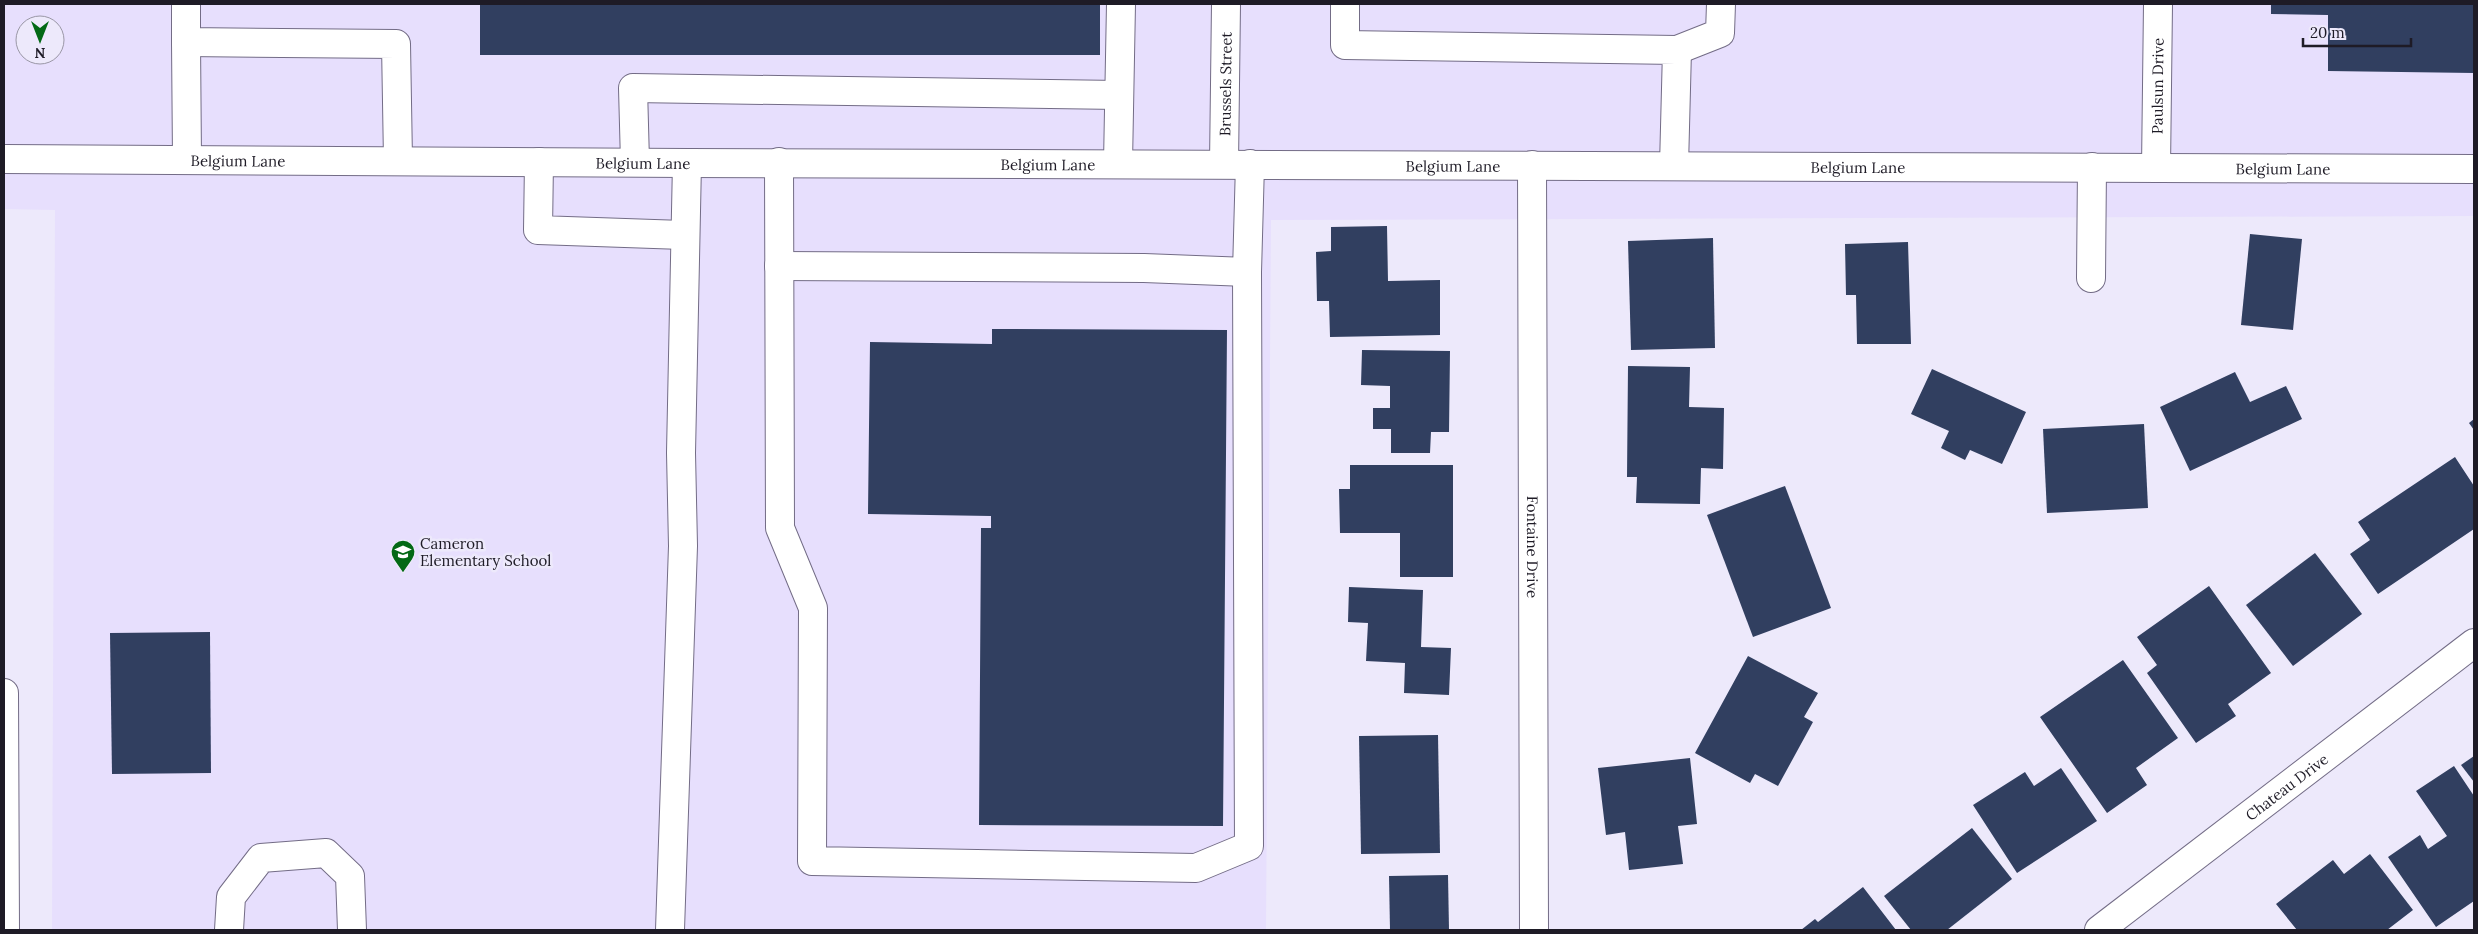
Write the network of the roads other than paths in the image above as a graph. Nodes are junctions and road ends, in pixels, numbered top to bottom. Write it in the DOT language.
graph roads {
  1 [pos="186,4"];
  2 [pos="1121,4"];
  3 [pos="1226,4"];
  4 [pos="1345,4"];
  5 [pos="1721,4"];
  6 [pos="2158,4"];
  7 [pos="186,42"];
  8 [pos="1676,50"];
  9 [pos="1119,95"];
  10 [pos="4,158"];
  11 [pos="187,159"];
  12 [pos="398,160"];
  13 [pos="539,162"];
  14 [pos="635,162"];
  15 [pos="779,162"];
  16 [pos="686,163"];
  17 [pos="1118,163"];
  18 [pos="1237,164"];
  19 [pos="1532,165"];
  20 [pos="1674,166"];
  21 [pos="2092,168"];
  22 [pos="2156,168"];
  23 [pos="2474,169"];
  24 [pos="683,235"];
  25 [pos="779,266"];
  26 [pos="1247,272"];
  27 [pos="2091,278"];
  28 [pos="2474,643"];
  29 [pos="4,693"];
  30 [pos="5,930"];
  31 [pos="229,930"];
  32 [pos="352,930"];
  33 [pos="670,930"];
  34 [pos="1534,930"];
  35 [pos="2099,930"];
  1 -- 7 [label="street"];
  2 -- 9 [label="street"];
  3 -- 18 [label="street, Brussels Street"];
  4 -- 8 [label="street"];
  5 -- 8 [label="street"];
  6 -- 22 [label="street, Paulsun Drive"];
  7 -- 11 [label="street"];
  7 -- 12 [label="street"];
  8 -- 20 [label="street"];
  9 -- 14 [label="street"];
  9 -- 17 [label="street"];
  10 -- 11 [label="street, Belgium Lane"];
  11 -- 12 [label="street, Belgium Lane"];
  12 -- 13 [label="street, Belgium Lane"];
  13 -- 14 [label="street, Belgium Lane"];
  13 -- 24 [label="street"];
  14 -- 16 [label="street, Belgium Lane"];
  15 -- 16 [label="street, Belgium Lane"];
  15 -- 17 [label="street, Belgium Lane"];
  15 -- 25 [label="street"];
  16 -- 24 [label="street"];
  17 -- 18 [label="street, Belgium Lane"];
  18 -- 19 [label="street, Belgium Lane"];
  18 -- 26 [label="street, Brussels Street"];
  19 -- 20 [label="street, Belgium Lane"];
  19 -- 34 [label="street, Fontaine Drive"];
  20 -- 21 [label="street, Belgium Lane"];
  21 -- 22 [label="street, Belgium Lane"];
  21 -- 27 [label="street"];
  22 -- 23 [label="street, Belgium Lane"];
  24 -- 33 [label="street"];
  25 -- 26 [label="street"];
  25 -- 26 [label="street, Brussels Street"];
  28 -- 35 [label="street, Chateau Drive"];
  29 -- 30 [label="street"];
  31 -- 32 [label="street"];
}
